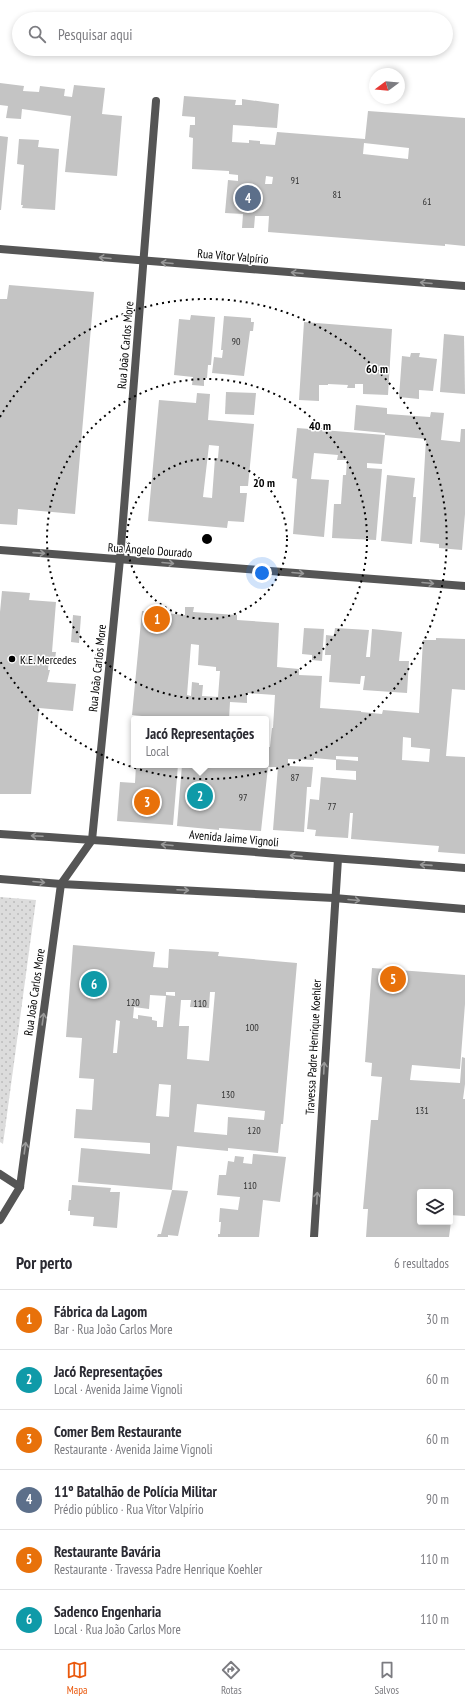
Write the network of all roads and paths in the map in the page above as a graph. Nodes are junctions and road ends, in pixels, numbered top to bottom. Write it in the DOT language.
graph roads {
  1 [pos="156,101"];
  2 [pos="0,249"];
  3 [pos="144,261"];
  4 [pos="465,286"];
  5 [pos="0,550"];
  6 [pos="120,559"];
  7 [pos="465,586"];
  8 [pos="0,834"];
  9 [pos="92,840"];
  10 [pos="338,859"];
  11 [pos="465,868"];
  12 [pos="0,879"];
  13 [pos="61,884"];
  14 [pos="334,898"];
  15 [pos="465,909"];
  16 [pos="0,1174"];
  17 [pos="20,1187"];
  18 [pos="0,1220"];
  19 [pos="314,1237"];
  1 -- 3 [label="street, Rua João Carlos More"];
  3 -- 2 [label="street, Rua Vítor Valpírio, one-way"];
  4 -- 3 [label="street, Rua Vítor Valpírio, one-way"];
  3 -- 6 [label="street, Rua João Carlos More"];
  5 -- 6 [label="street, Rua Ângelo Dourado, one-way"];
  6 -- 7 [label="street, Rua Ângelo Dourado, one-way"];
  6 -- 9 [label="street, Rua João Carlos More"];
  9 -- 8 [label="street, Avenida Jaime Vignoli, one-way"];
  10 -- 9 [label="street, Avenida Jaime Vignoli, one-way"];
  9 -- 13 [label="street, Rua João Carlos More"];
  11 -- 10 [label="street, Avenida Jaime Vignoli, one-way"];
  10 -- 14 [label="street, Travessa Padre Henrique Koehler"];
  12 -- 13 [label="street, one-way"];
  13 -- 14 [label="street, one-way"];
  17 -- 13 [label="street, Rua João Carlos More, one-way"];
  14 -- 15 [label="street, one-way"];
  19 -- 14 [label="street, Travessa Padre Henrique Koehler, one-way"];
  16 -- 17 [label="street"];
  17 -- 18 [label="street, Rua João Carlos More"];
}
